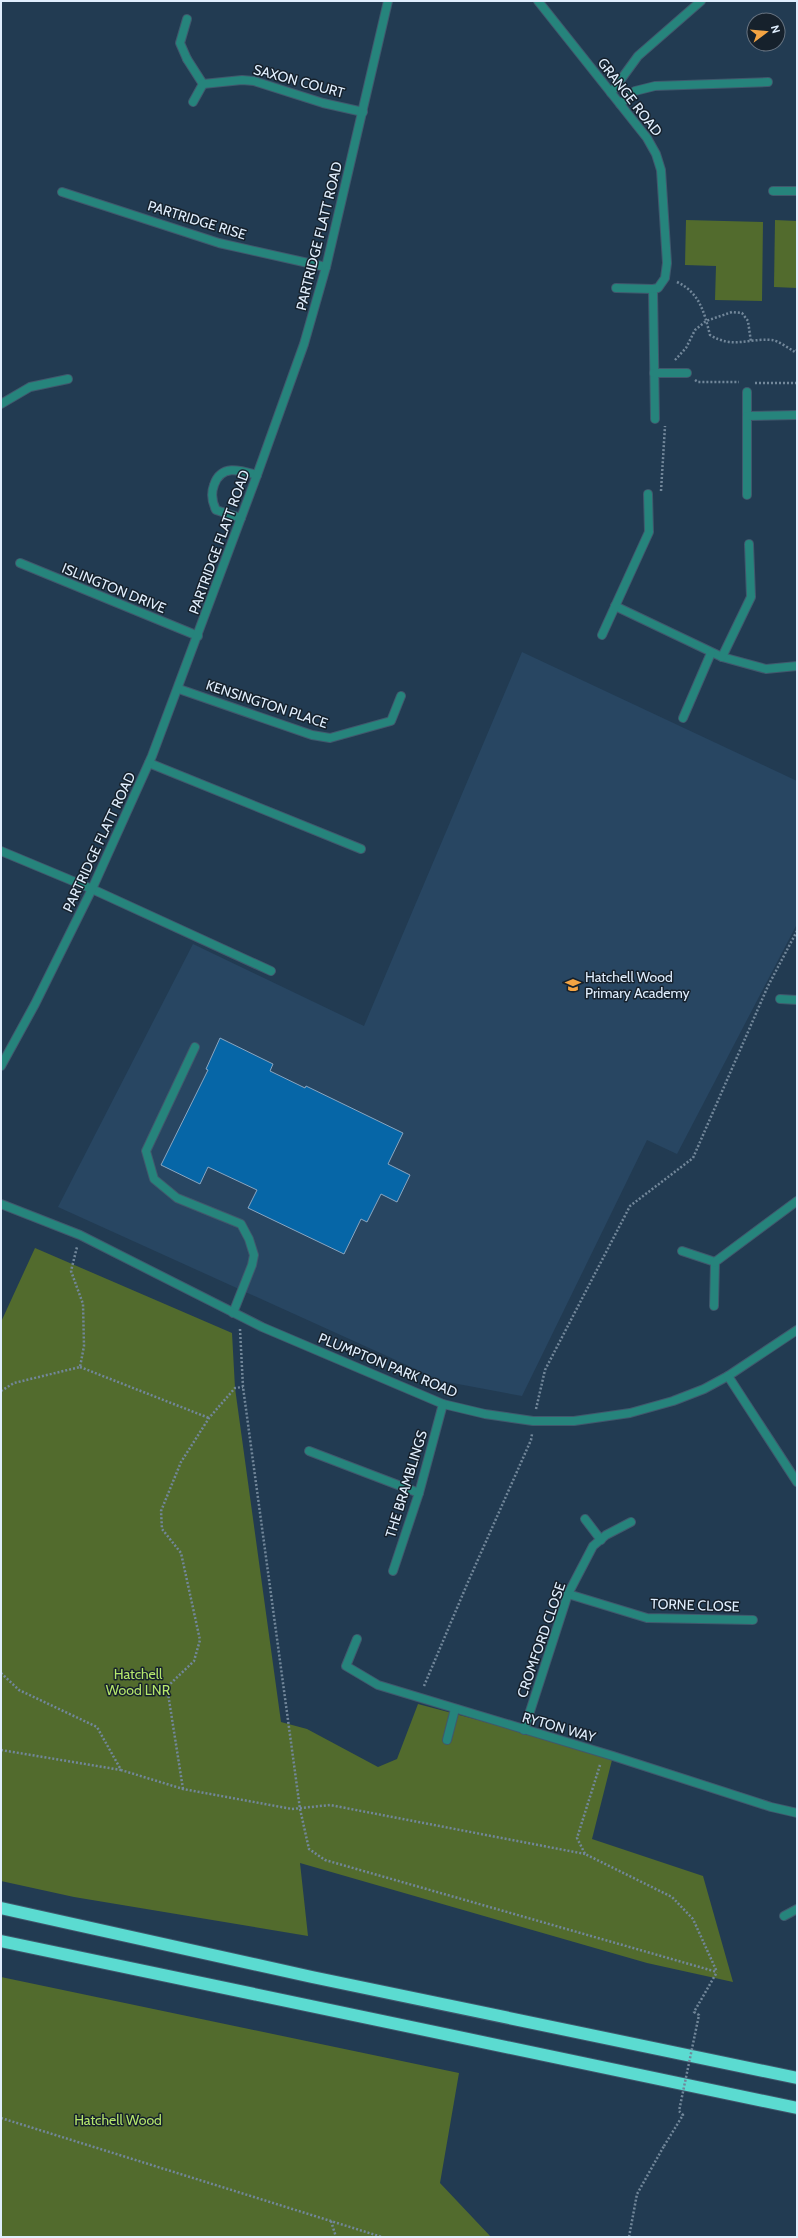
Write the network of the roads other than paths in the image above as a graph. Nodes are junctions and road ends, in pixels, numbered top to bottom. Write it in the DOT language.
graph roads {
  1 [pos="388,1"];
  2 [pos="538,1"];
  3 [pos="701,1"];
  4 [pos="187,19"];
  5 [pos="768,82"];
  6 [pos="203,84"];
  7 [pos="611,93"];
  8 [pos="193,102"];
  9 [pos="620,104"];
  10 [pos="364,112"];
  11 [pos="797,191"];
  12 [pos="62,192"];
  13 [pos="774,192"];
  14 [pos="326,267"];
  15 [pos="616,288"];
  16 [pos="653,290"];
  17 [pos="654,373"];
  18 [pos="688,373"];
  19 [pos="68,379"];
  20 [pos="747,392"];
  21 [pos="1,404"];
  22 [pos="797,414"];
  23 [pos="747,416"];
  24 [pos="655,419"];
  25 [pos="257,475"];
  26 [pos="648,494"];
  27 [pos="747,496"];
  28 [pos="241,518"];
  29 [pos="749,544"];
  30 [pos="20,563"];
  31 [pos="615,606"];
  32 [pos="602,635"];
  33 [pos="198,636"];
  34 [pos="711,653"];
  35 [pos="722,657"];
  36 [pos="797,666"];
  37 [pos="179,689"];
  38 [pos="401,696"];
  39 [pos="683,718"];
  40 [pos="149,763"];
  41 [pos="361,849"];
  42 [pos="1,851"];
  43 [pos="92,889"];
  44 [pos="271,971"];
  45 [pos="780,999"];
  46 [pos="797,1000"];
  47 [pos="196,1047"];
  48 [pos="1,1066"];
  49 [pos="797,1201"];
  50 [pos="1,1204"];
  51 [pos="682,1251"];
  52 [pos="715,1262"];
  53 [pos="714,1306"];
  54 [pos="233,1313"];
  55 [pos="797,1330"];
  56 [pos="728,1376"];
  57 [pos="443,1404"];
  58 [pos="309,1451"];
  59 [pos="797,1482"];
  60 [pos="420,1492"];
  61 [pos="585,1519"];
  62 [pos="631,1522"];
  63 [pos="600,1540"];
  64 [pos="393,1571"];
  65 [pos="568,1594"];
  66 [pos="753,1620"];
  67 [pos="357,1639"];
  68 [pos="455,1709"];
  69 [pos="524,1730"];
  70 [pos="447,1740"];
  71 [pos="797,1814"];
  72 [pos="1,1908"];
  73 [pos="797,1909"];
  74 [pos="784,1916"];
  75 [pos="1,1941"];
  76 [pos="797,2078"];
  77 [pos="797,2108"];
  1 -- 10 [label="street, PARTRIDGE FLATT ROAD"];
  2 -- 7 [label="street, GRANGE ROAD"];
  3 -- 7 [label="street"];
  4 -- 6 [label="street"];
  5 -- 9 [label="street"];
  6 -- 8 [label="street"];
  6 -- 10 [label="street, SAXON COURT"];
  7 -- 9 [label="street, GRANGE ROAD"];
  9 -- 16 [label="street, GRANGE ROAD"];
  10 -- 14 [label="street, PARTRIDGE FLATT ROAD"];
  11 -- 13 [label="street"];
  12 -- 14 [label="street, PARTRIDGE RISE"];
  14 -- 25 [label="street, PARTRIDGE FLATT ROAD"];
  15 -- 16 [label="street"];
  16 -- 17 [label="street"];
  17 -- 18 [label="street"];
  17 -- 24 [label="street"];
  19 -- 21 [label="street"];
  20 -- 23 [label="street"];
  22 -- 23 [label="street"];
  23 -- 27 [label="street"];
  25 -- 28 [label="street, PARTRIDGE FLATT ROAD"];
  25 -- 28 [label="street"];
  26 -- 31 [label="street"];
  28 -- 33 [label="street, PARTRIDGE FLATT ROAD"];
  29 -- 35 [label="street"];
  30 -- 33 [label="street, ISLINGTON DRIVE"];
  31 -- 32 [label="street"];
  31 -- 34 [label="street"];
  33 -- 37 [label="street, PARTRIDGE FLATT ROAD"];
  34 -- 35 [label="street"];
  34 -- 39 [label="street"];
  35 -- 36 [label="street"];
  37 -- 38 [label="street, KENSINGTON PLACE"];
  37 -- 40 [label="street, PARTRIDGE FLATT ROAD"];
  40 -- 41 [label="street"];
  40 -- 43 [label="street, PARTRIDGE FLATT ROAD"];
  42 -- 43 [label="street"];
  43 -- 44 [label="street"];
  43 -- 48 [label="street, PARTRIDGE FLATT ROAD"];
  45 -- 46 [label="street"];
  47 -- 54 [label="street"];
  49 -- 52 [label="street"];
  50 -- 54 [label="street, PLUMPTON PARK ROAD"];
  51 -- 52 [label="street"];
  52 -- 53 [label="street"];
  54 -- 57 [label="street, PLUMPTON PARK ROAD"];
  55 -- 56 [label="street, PLUMPTON PARK ROAD"];
  56 -- 57 [label="street, PLUMPTON PARK ROAD"];
  56 -- 59 [label="street"];
  57 -- 60 [label="street, THE BRAMBLINGS"];
  58 -- 60 [label="street"];
  60 -- 64 [label="street, THE BRAMBLINGS"];
  61 -- 63 [label="street"];
  62 -- 63 [label="street, CROMFORD CLOSE"];
  63 -- 65 [label="street, CROMFORD CLOSE"];
  65 -- 66 [label="street, TORNE CLOSE"];
  65 -- 69 [label="street, CROMFORD CLOSE"];
  67 -- 68 [label="street, RYTON WAY"];
  68 -- 69 [label="street, RYTON WAY"];
  68 -- 70 [label="street"];
  69 -- 71 [label="street, RYTON WAY"];
  72 -- 76 [label="highway"];
  73 -- 74 [label="street"];
  75 -- 77 [label="highway"];
}
